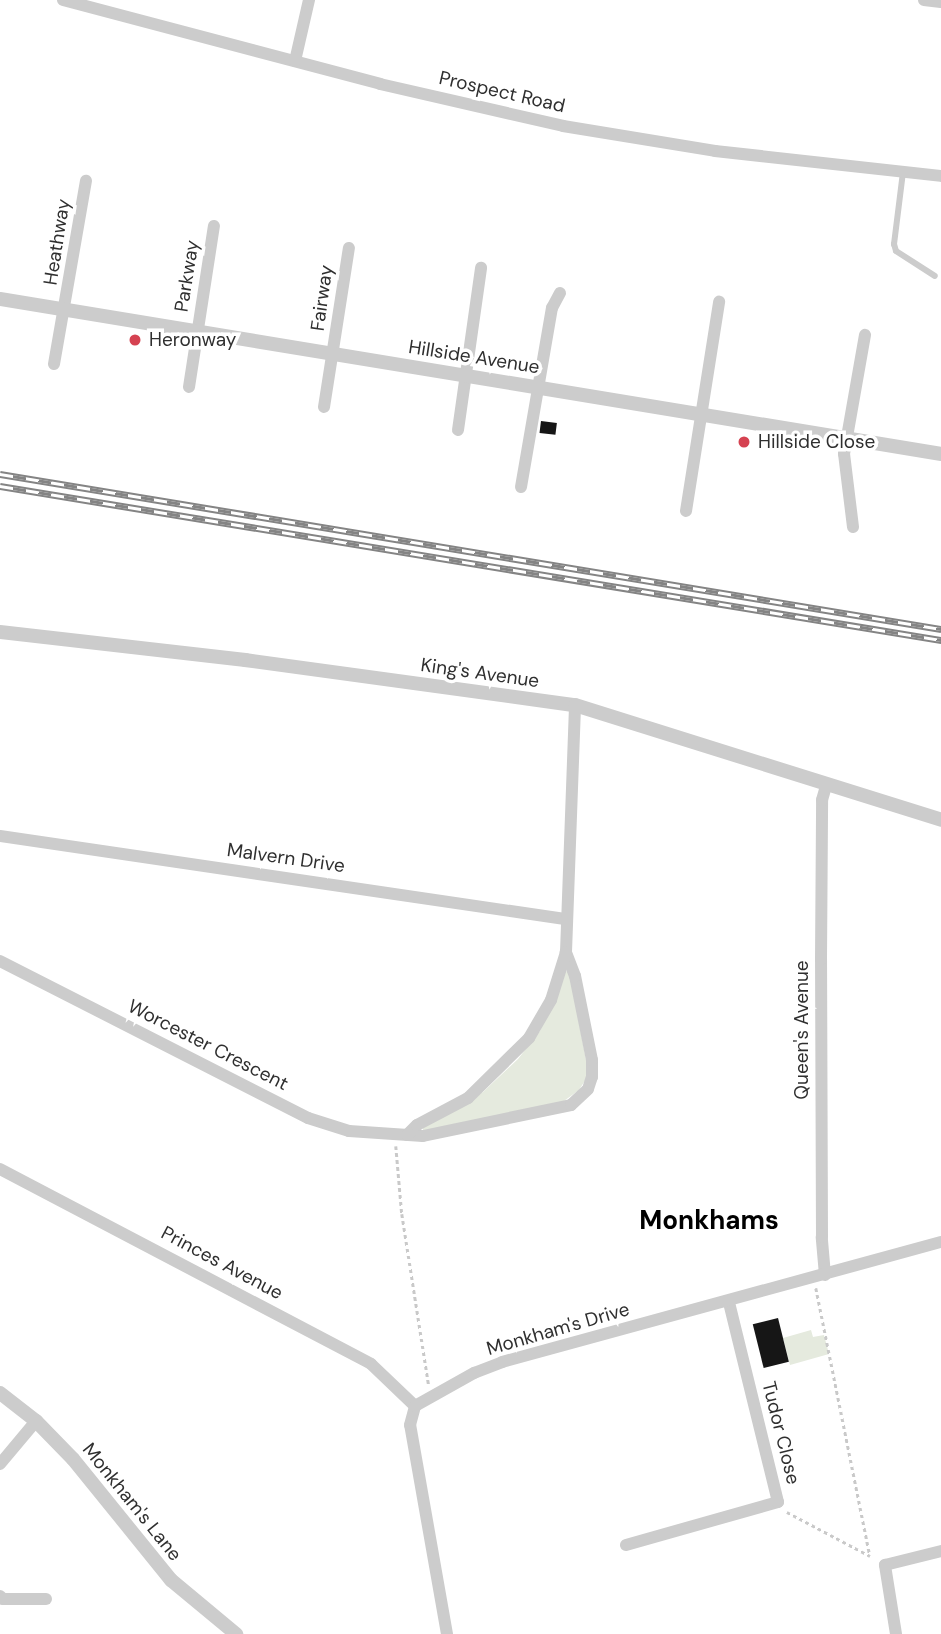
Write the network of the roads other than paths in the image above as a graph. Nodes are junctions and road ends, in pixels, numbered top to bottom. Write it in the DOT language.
graph roads {
  1 [pos="63,0"];
  2 [pos="309,0"];
  3 [pos="924,0"];
  4 [pos="941,2"];
  5 [pos="120,7"];
  6 [pos="295,61"];
  7 [pos="903,172"];
  8 [pos="941,176"];
  9 [pos="86,181"];
  10 [pos="214,226"];
  11 [pos="349,248"];
  12 [pos="481,268"];
  13 [pos="934,276"];
  14 [pos="560,293"];
  15 [pos="0,299"];
  16 [pos="719,302"];
  17 [pos="65,310"];
  18 [pos="198,331"];
  19 [pos="864,335"];
  20 [pos="333,353"];
  21 [pos="54,365"];
  22 [pos="466,376"];
  23 [pos="188,387"];
  24 [pos="539,387"];
  25 [pos="324,407"];
  26 [pos="702,414"];
  27 [pos="458,429"];
  28 [pos="849,439"];
  29 [pos="941,454"];
  30 [pos="522,487"];
  31 [pos="686,511"];
  32 [pos="853,527"];
  33 [pos="0,632"];
  34 [pos="575,705"];
  35 [pos="826,786"];
  36 [pos="941,820"];
  37 [pos="0,836"];
  38 [pos="565,919"];
  39 [pos="566,952"];
  40 [pos="0,961"];
  41 [pos="401,1135"];
  42 [pos="0,1169"];
  43 [pos="941,1242"];
  44 [pos="819,1277"];
  45 [pos="729,1302"];
  46 [pos="0,1393"];
  47 [pos="415,1406"];
  48 [pos="36,1421"];
  49 [pos="0,1464"];
  50 [pos="626,1545"];
  51 [pos="941,1551"];
  52 [pos="0,1596"];
  53 [pos="46,1599"];
  54 [pos="235,1634"];
  55 [pos="447,1634"];
  56 [pos="896,1634"];
  1 -- 5 [label="street, Prospect Road"];
  2 -- 6 [label="street"];
  3 -- 4 [label="street"];
  5 -- 6 [label="street, Prospect Road"];
  6 -- 7 [label="street, Prospect Road"];
  7 -- 8 [label="street, Prospect Road"];
  7 -- 13 [label="lane"];
  9 -- 17 [label="street, Heathway"];
  10 -- 18 [label="street, Parkway"];
  11 -- 20 [label="street, Fairway"];
  12 -- 22 [label="street"];
  14 -- 24 [label="street"];
  15 -- 17 [label="street, Hillside Avenue"];
  16 -- 26 [label="street"];
  17 -- 18 [label="street, Hillside Avenue"];
  17 -- 21 [label="street"];
  18 -- 20 [label="street, Hillside Avenue"];
  18 -- 23 [label="street, Parkway"];
  19 -- 28 [label="street"];
  20 -- 22 [label="street, Hillside Avenue"];
  20 -- 25 [label="street, Fairway"];
  22 -- 24 [label="street, Hillside Avenue"];
  22 -- 27 [label="street"];
  24 -- 26 [label="street, Hillside Avenue"];
  24 -- 30 [label="street"];
  26 -- 28 [label="street, Hillside Avenue"];
  26 -- 31 [label="street"];
  28 -- 29 [label="street, Hillside Avenue"];
  28 -- 32 [label="street"];
  33 -- 34 [label="street, King's Avenue"];
  34 -- 35 [label="street, King's Avenue"];
  34 -- 38 [label="street, Worcester Crescent"];
  35 -- 36 [label="street, King's Avenue"];
  35 -- 44 [label="street, Queen's Avenue"];
  37 -- 38 [label="street, Malvern Drive"];
  38 -- 39 [label="street, Worcester Crescent"];
  39 -- 41 [label="street, Worcester Crescent"];
  39 -- 41 [label="street, Worcester Crescent"];
  40 -- 41 [label="street, Worcester Crescent"];
  42 -- 47 [label="street, Princes Avenue"];
  43 -- 44 [label="street, Monkham's Drive"];
  44 -- 45 [label="street, Monkham's Drive"];
  45 -- 47 [label="street, Monkham's Drive"];
  45 -- 50 [label="street, Tudor Close"];
  46 -- 48 [label="street, Monkham's Lane"];
  47 -- 55 [label="street"];
  48 -- 49 [label="street"];
  48 -- 54 [label="street, Monkham's Lane"];
  51 -- 56 [label="street"];
  52 -- 53 [label="street"];
}
